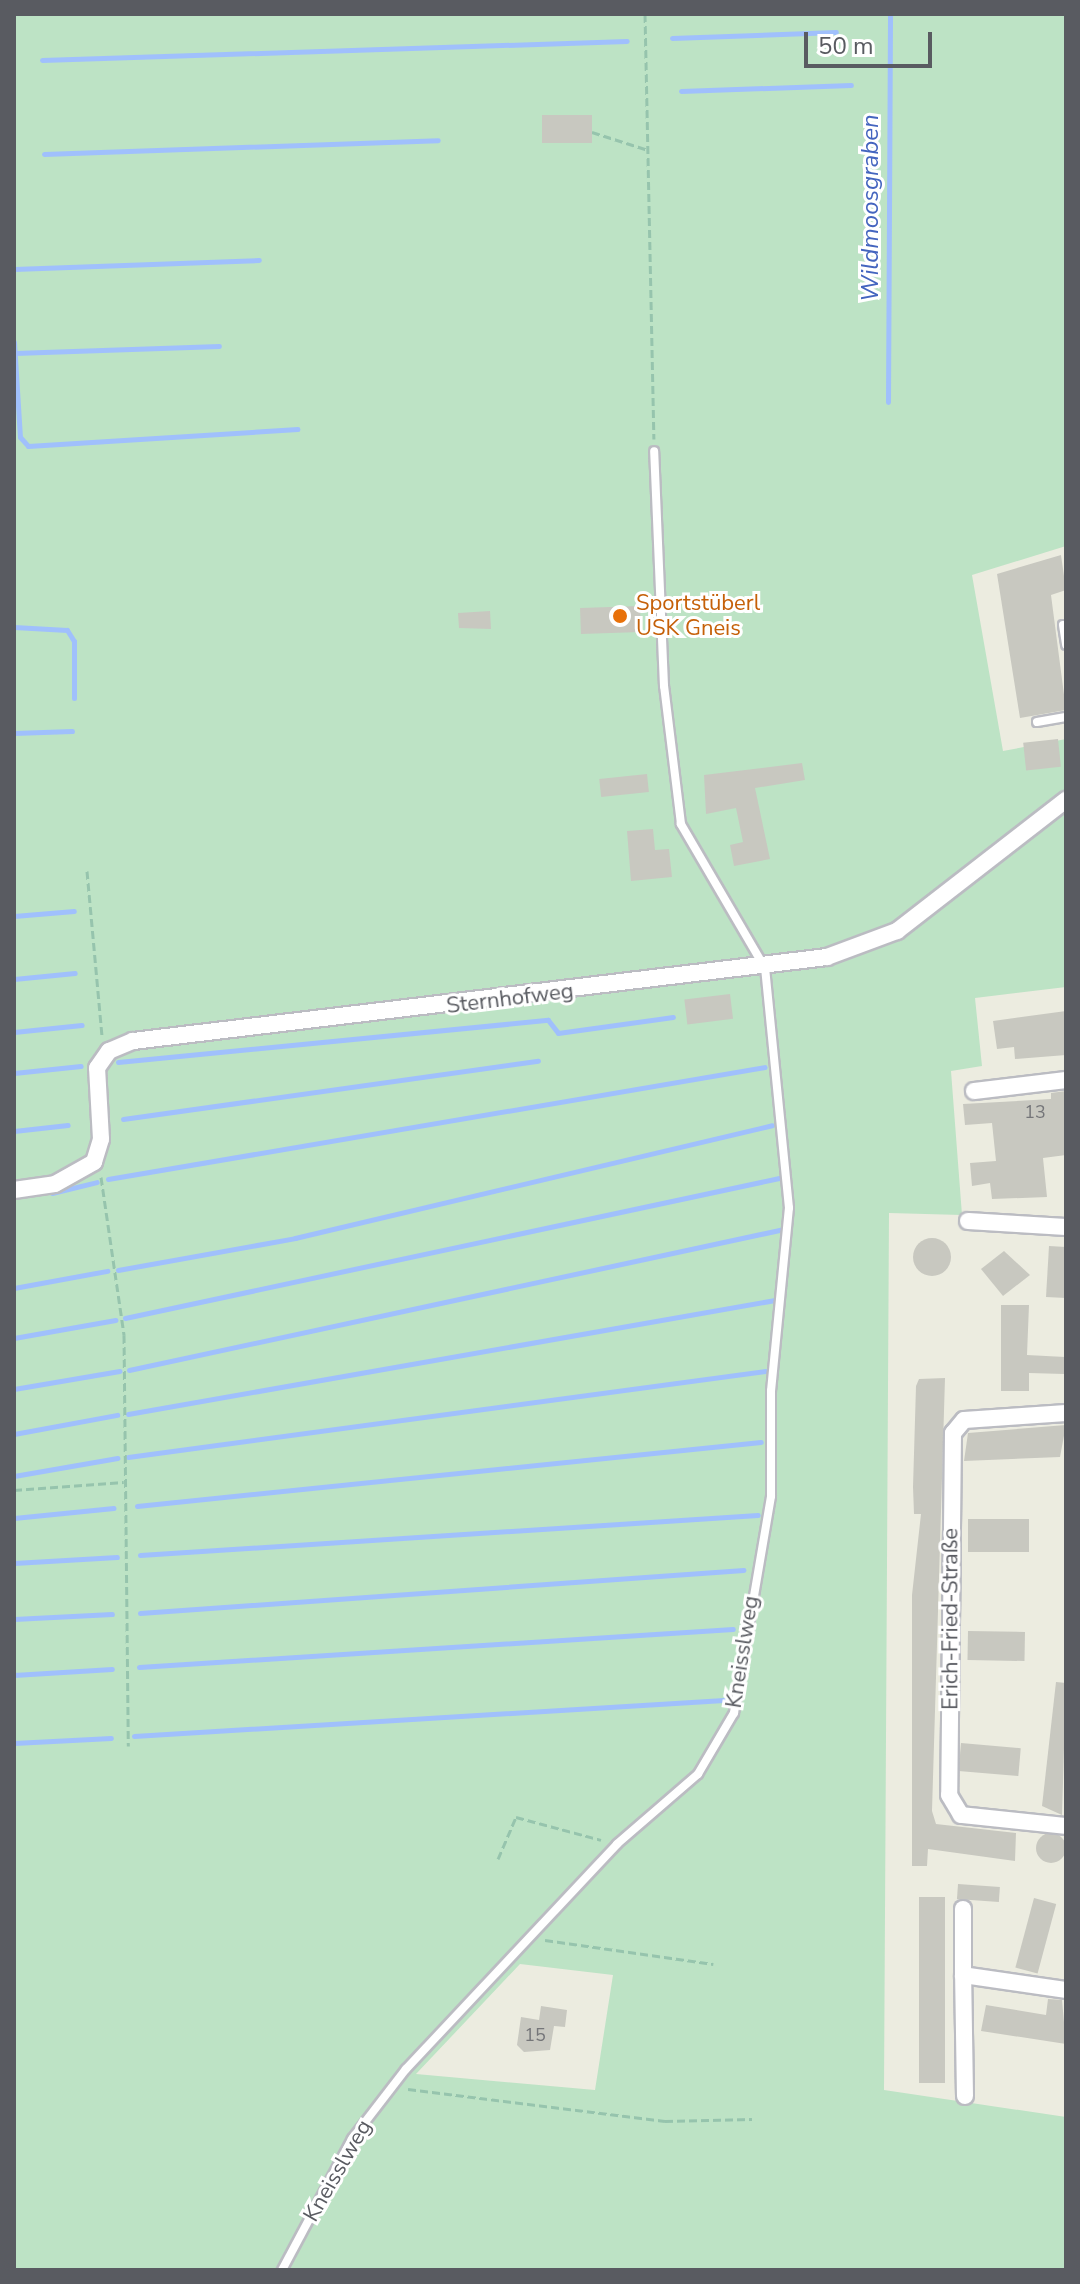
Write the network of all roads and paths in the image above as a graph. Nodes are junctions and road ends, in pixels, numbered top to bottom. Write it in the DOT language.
graph roads {
  1 [pos="645,14"];
  2 [pos="592,132"];
  3 [pos="648,150"];
  4 [pos="654,451"];
  5 [pos="1063,625"];
  6 [pos="1066,645"];
  7 [pos="1066,717"];
  8 [pos="1037,722"];
  9 [pos="1066,800"];
  10 [pos="87,871"];
  11 [pos="765,968"];
  12 [pos="109,1051"];
  13 [pos="1066,1080"];
  14 [pos="974,1091"];
  15 [pos="94,1162"];
  16 [pos="14,1190"];
  17 [pos="968,1221"];
  18 [pos="1066,1227"];
  19 [pos="1066,1413"];
  20 [pos="124,1482"];
  21 [pos="14,1490"];
  22 [pos="128,1746"];
  23 [pos="1066,1826"];
  24 [pos="617,1844"];
  25 [pos="498,1859"];
  26 [pos="963,1909"];
  27 [pos="529,1938"];
  28 [pos="713,1964"];
  29 [pos="963,1975"];
  30 [pos="1066,1990"];
  31 [pos="393,2087"];
  32 [pos="965,2096"];
  33 [pos="752,2119"];
  34 [pos="282,2270"];
  1 -- 3 [label="path"];
  2 -- 3 [label="path"];
  3 -- 4 [label="path"];
  4 -- 11 [label="lane"];
  5 -- 6 [label="lane"];
  7 -- 8 [label="lane"];
  9 -- 11 [label="street, Sternhofweg"];
  10 -- 12 [label="path"];
  11 -- 12 [label="street, Sternhofweg"];
  11 -- 24 [label="lane, Kneisslweg"];
  12 -- 15 [label="street"];
  13 -- 14 [label="street"];
  15 -- 16 [label="street"];
  15 -- 20 [label="path"];
  17 -- 18 [label="street"];
  19 -- 23 [label="street, Erich-Fried-Straße"];
  20 -- 21 [label="path"];
  20 -- 22 [label="path"];
  24 -- 25 [label="path"];
  24 -- 27 [label="lane, Kneisslweg"];
  26 -- 29 [label="street"];
  27 -- 28 [label="path"];
  27 -- 31 [label="lane, Kneisslweg"];
  29 -- 30 [label="street"];
  29 -- 32 [label="street"];
  31 -- 33 [label="path"];
  31 -- 34 [label="lane, Kneisslweg"];
}
